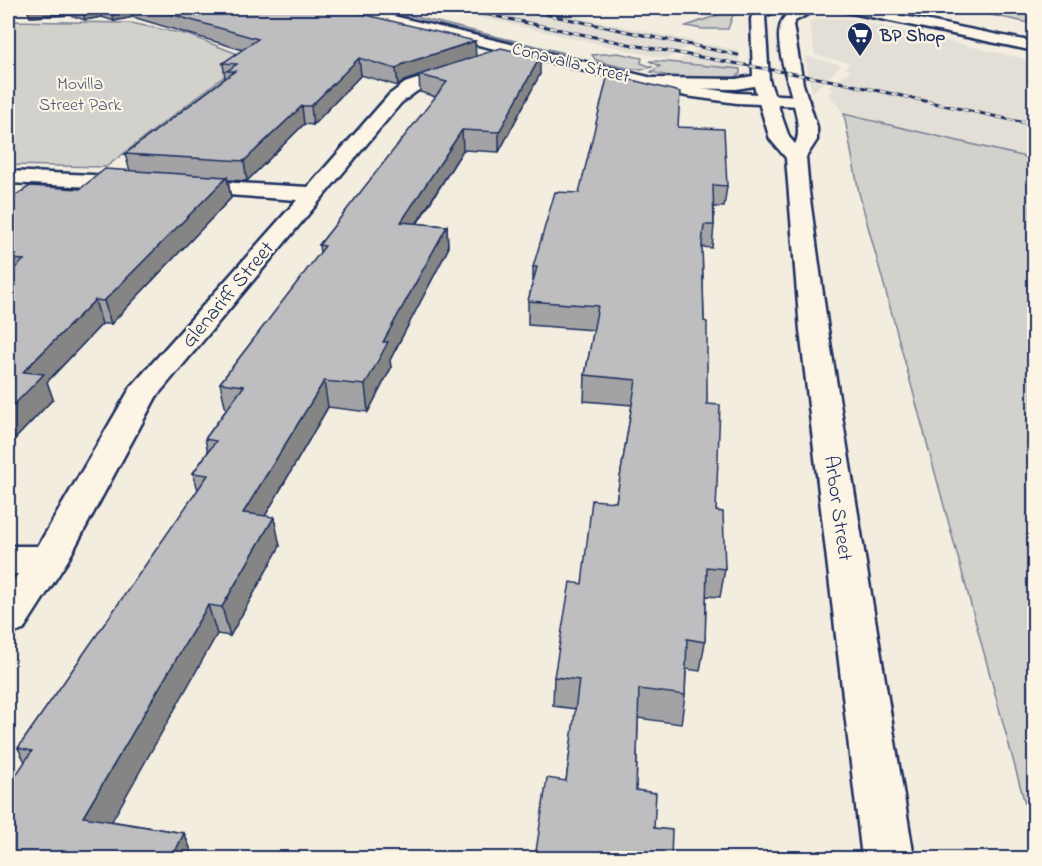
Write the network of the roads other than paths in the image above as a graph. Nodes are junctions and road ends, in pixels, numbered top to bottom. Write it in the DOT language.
graph roads {
  1 [pos="345,8"];
  2 [pos="778,8"];
  3 [pos="812,8"];
  4 [pos="847,8"];
  5 [pos="760,11"];
  6 [pos="1035,47"];
  7 [pos="522,50"];
  8 [pos="761,80"];
  9 [pos="654,83"];
  10 [pos="768,100"];
  11 [pos="800,101"];
  12 [pos="796,157"];
  13 [pos="8,177"];
  14 [pos="312,194"];
  15 [pos="8,560"];
  16 [pos="49,560"];
  17 [pos="8,619"];
  18 [pos="888,858"];
  1 -- 7 [label="street, Conavalla Street"];
  2 -- 5 [label="street"];
  3 -- 11 [label="street, Arbor Street"];
  4 -- 6 [label="street"];
  5 -- 8 [label="street"];
  7 -- 9 [label="street, Conavalla Street"];
  7 -- 14 [label="street, Glenariff Street"];
  8 -- 9 [label="street"];
  8 -- 10 [label="street"];
  9 -- 10 [label="street, Conavalla Street"];
  10 -- 11 [label="street, Conavalla Street"];
  10 -- 12 [label="street"];
  11 -- 12 [label="street, Arbor Street"];
  12 -- 18 [label="street, Arbor Street"];
  13 -- 14 [label="street"];
  14 -- 16 [label="street, Glenariff Street"];
  15 -- 16 [label="street"];
  16 -- 17 [label="street, Glenariff Street"];
}
